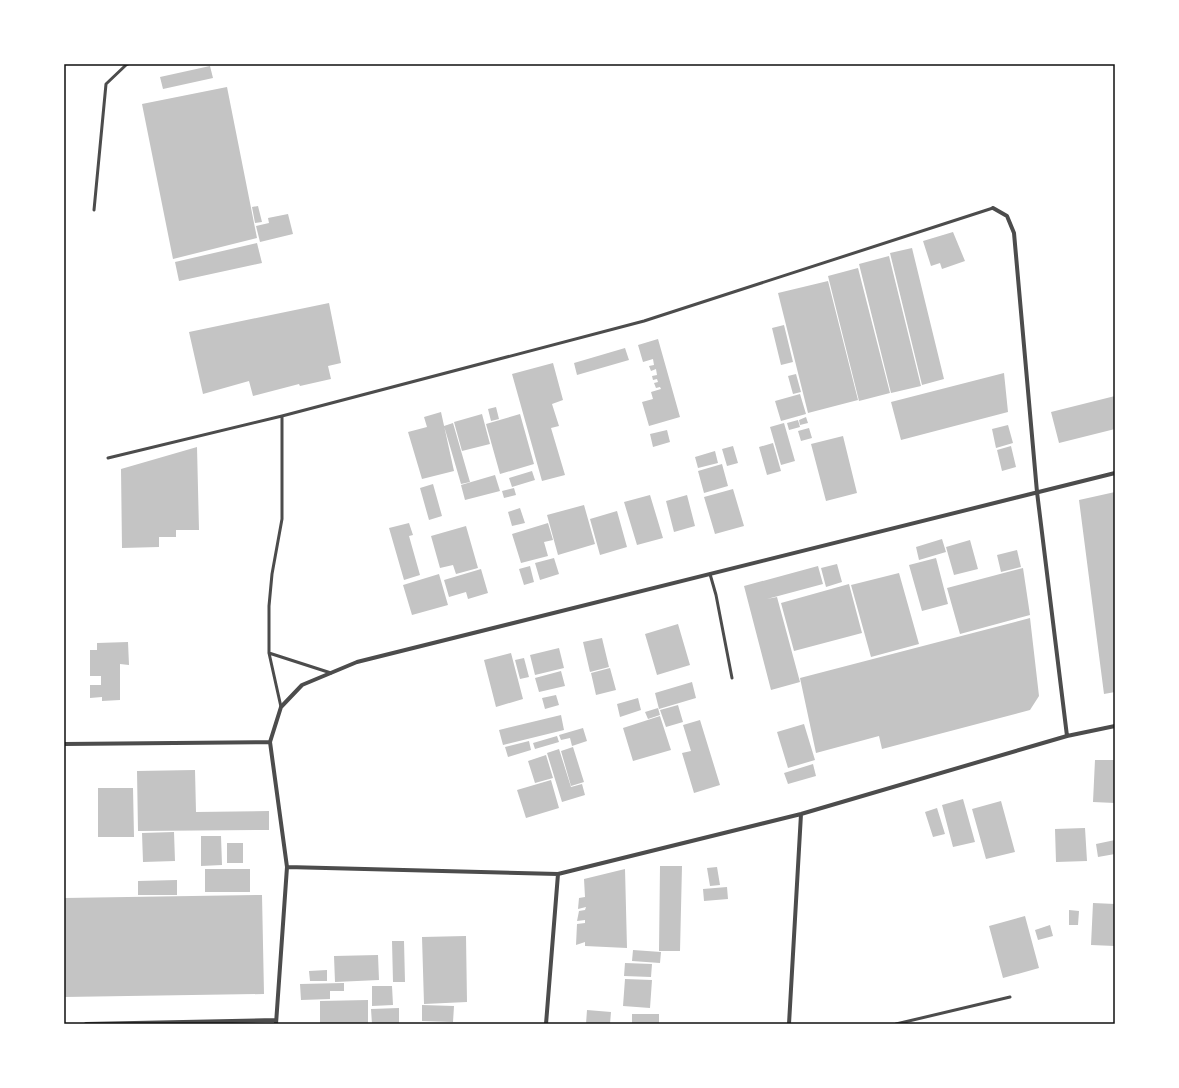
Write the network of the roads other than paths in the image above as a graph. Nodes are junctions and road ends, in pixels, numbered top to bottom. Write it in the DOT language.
graph roads {
  1 [pos="128,64"];
  2 [pos="993,208"];
  3 [pos="94,210"];
  4 [pos="282,416"];
  5 [pos="108,458"];
  6 [pos="1115,473"];
  7 [pos="1037,492"];
  8 [pos="710,574"];
  9 [pos="269,654"];
  10 [pos="331,673"];
  11 [pos="732,678"];
  12 [pos="281,707"];
  13 [pos="1115,726"];
  14 [pos="1068,736"];
  15 [pos="270,742"];
  16 [pos="64,744"];
  17 [pos="800,814"];
  18 [pos="287,867"];
  19 [pos="558,874"];
  20 [pos="1010,997"];
  21 [pos="276,1022"];
  22 [pos="86,1024"];
  23 [pos="546,1024"];
  24 [pos="789,1024"];
  25 [pos="896,1024"];
  1 -- 3 [label="lane"];
  2 -- 4 [label="lane"];
  2 -- 7 [label="street"];
  4 -- 5 [label="lane"];
  4 -- 9 [label="lane"];
  6 -- 7 [label="street"];
  7 -- 8 [label="street"];
  7 -- 14 [label="street"];
  8 -- 10 [label="street"];
  8 -- 11 [label="lane"];
  9 -- 10 [label="lane"];
  9 -- 12 [label="lane"];
  10 -- 12 [label="street"];
  12 -- 15 [label="street"];
  13 -- 14 [label="street"];
  14 -- 17 [label="street"];
  15 -- 16 [label="street"];
  15 -- 18 [label="street"];
  17 -- 19 [label="street"];
  17 -- 24 [label="street"];
  18 -- 19 [label="street"];
  18 -- 21 [label="street"];
  19 -- 23 [label="street"];
  20 -- 25 [label="lane"];
  21 -- 22 [label="street"];
}
